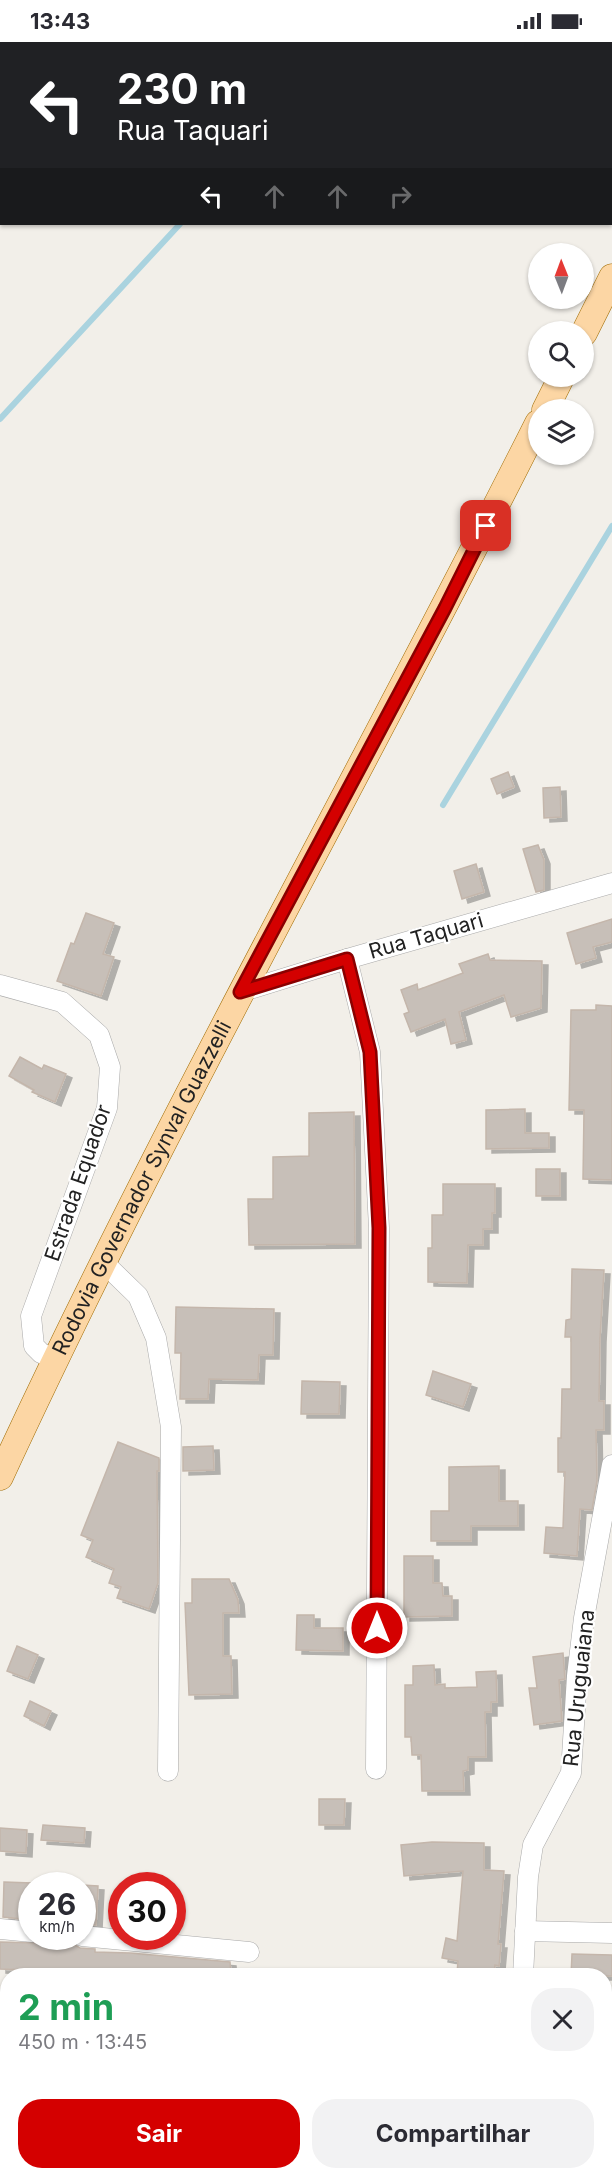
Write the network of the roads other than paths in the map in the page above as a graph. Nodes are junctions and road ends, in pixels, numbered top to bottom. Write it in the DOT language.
graph roads {
  1 [pos="612,277"];
  2 [pos="590,321"];
  3 [pos="528,443"];
  4 [pos="612,883"];
  5 [pos="347,959"];
  6 [pos="0,985"];
  7 [pos="240,992"];
  8 [pos="103,1262"];
  9 [pos="54,1359"];
  10 [pos="612,1465"];
  11 [pos="0,1476"];
  12 [pos="376,1769"];
  13 [pos="168,1771"];
  14 [pos="0,1929"];
  15 [pos="18,1931"];
  16 [pos="525,1931"];
  17 [pos="612,1933"];
  18 [pos="96,1937"];
  19 [pos="249,1952"];
  20 [pos="523,1968"];
  1 -- 2 [label="main road"];
  3 -- 7 [label="main road, Rodovia Governador Synval Guazzelli"];
  4 -- 5 [label="street, Rua Taquari"];
  5 -- 7 [label="street, Rua Taquari"];
  5 -- 12 [label="street"];
  6 -- 9 [label="street, Estrada Equador"];
  7 -- 8 [label="main road, Rodovia Governador Synval Guazzelli"];
  8 -- 9 [label="main road, Rodovia Governador Synval Guazzelli"];
  8 -- 13 [label="street"];
  9 -- 11 [label="main road, Rodovia Governador Synval Guazzelli"];
  10 -- 16 [label="street, Rua Uruguaiana"];
  14 -- 15 [label="street"];
  16 -- 17 [label="street"];
  16 -- 20 [label="street, Rua Uruguaiana"];
  18 -- 19 [label="street"];
}
